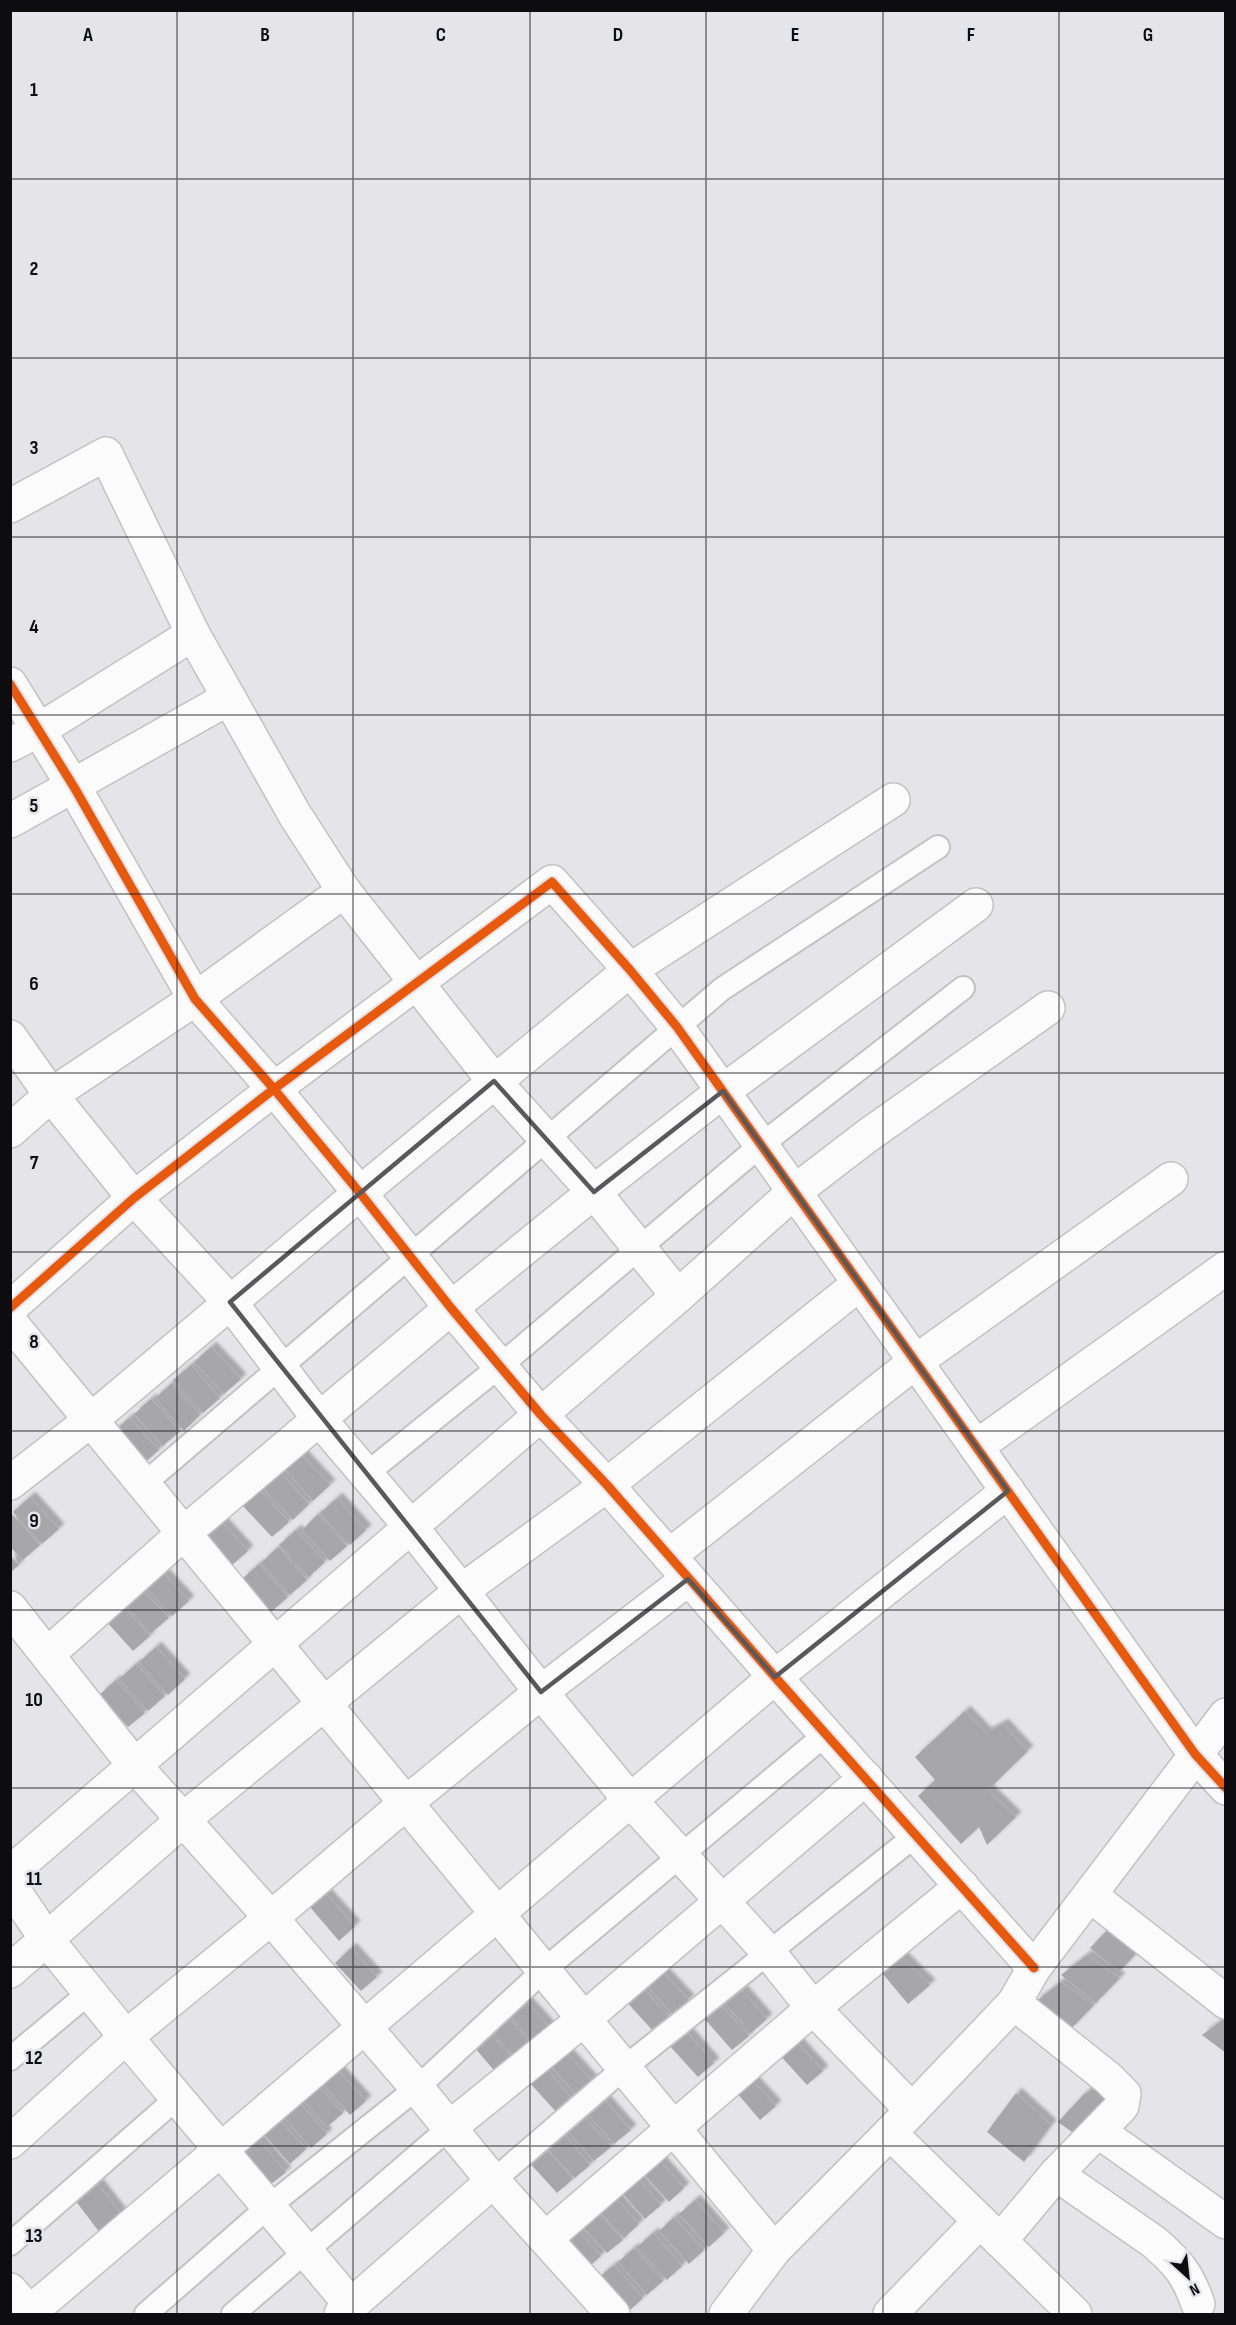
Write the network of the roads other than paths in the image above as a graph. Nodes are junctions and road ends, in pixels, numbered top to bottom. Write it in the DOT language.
graph roads {
  1 [pos="10,506"];
  2 [pos="193,634"];
  3 [pos="10,684"];
  4 [pos="229,698"];
  5 [pos="39,730"];
  6 [pos="10,745"];
  7 [pos="74,787"];
  8 [pos="893,800"];
  9 [pos="10,820"];
  10 [pos="938,848"];
  11 [pos="344,891"];
  12 [pos="976,905"];
  13 [pos="630,970"];
  14 [pos="416,982"];
  15 [pos="963,988"];
  16 [pos="195,999"];
  17 [pos="1048,1008"];
  18 [pos="677,1027"];
  19 [pos="10,1037"];
  20 [pos="494,1081"];
  21 [pos="274,1089"];
  22 [pos="723,1092"];
  23 [pos="51,1095"];
  24 [pos="10,1131"];
  25 [pos="547,1140"];
  26 [pos="761,1145"];
  27 [pos="1171,1179"];
  28 [pos="594,1192"];
  29 [pos="794,1192"];
  30 [pos="360,1193"];
  31 [pos="134,1198"];
  32 [pos="639,1246"];
  33 [pos="411,1257"];
  34 [pos="1226,1268"];
  35 [pos="859,1284"];
  36 [pos="678,1296"];
  37 [pos="230,1302"];
  38 [pos="10,1308"];
  39 [pos="451,1308"];
  40 [pos="10,1322"];
  41 [pos="915,1362"];
  42 [pos="500,1366"];
  43 [pos="281,1368"];
  44 [pos="541,1415"];
  45 [pos="91,1419"];
  46 [pos="320,1420"];
  47 [pos="976,1447"];
  48 [pos="366,1473"];
  49 [pos="10,1483"];
  50 [pos="144,1485"];
  51 [pos="607,1485"];
  52 [pos="1008,1491"];
  53 [pos="411,1527"];
  54 [pos="184,1533"];
  55 [pos="679,1568"];
  56 [pos="460,1592"];
  57 [pos="10,1608"];
  58 [pos="276,1644"];
  59 [pos="48,1654"];
  60 [pos="775,1677"];
  61 [pos="541,1692"];
  62 [pos="326,1705"];
  63 [pos="1226,1715"];
  64 [pos="826,1734"];
  65 [pos="1195,1754"];
  66 [pos="135,1766"];
  67 [pos="866,1778"];
  68 [pos="1226,1788"];
  69 [pos="630,1800"];
  70 [pos="406,1803"];
  71 [pos="184,1819"];
  72 [pos="916,1835"];
  73 [pos="682,1857"];
  74 [pos="10,1873"];
  75 [pos="10,1885"];
  76 [pos="962,1886"];
  77 [pos="1090,1895"];
  78 [pos="722,1902"];
  79 [pos="497,1913"];
  80 [pos="271,1918"];
  81 [pos="47,1940"];
  82 [pos="770,1954"];
  83 [pos="1034,1968"];
  84 [pos="544,1970"];
  85 [pos="10,1971"];
  86 [pos="90,1992"];
  87 [pos="1226,2002"];
  88 [pos="1014,2003"];
  89 [pos="813,2008"];
  90 [pos="584,2019"];
  91 [pos="364,2026"];
  92 [pos="126,2037"];
  93 [pos="10,2058"];
  94 [pos="624,2068"];
  95 [pos="417,2088"];
  96 [pos="177,2098"];
  97 [pos="912,2110"];
  98 [pos="449,2128"];
  99 [pos="674,2128"];
  100 [pos="1098,2131"];
  101 [pos="890,2133"];
  102 [pos="10,2142"];
  103 [pos="221,2151"];
  104 [pos="1056,2174"];
  105 [pos="493,2181"];
  106 [pos="268,2207"];
  107 [pos="1226,2222"];
  108 [pos="990,2231"];
  109 [pos="546,2238"];
  110 [pos="10,2244"];
  111 [pos="774,2250"];
  112 [pos="307,2252"];
  113 [pos="25,2308"];
  114 [pos="910,2308"];
  115 [pos="1201,2309"];
  116 [pos="346,2310"];
  117 [pos="146,2314"];
  118 [pos="232,2314"];
  119 [pos="612,2314"];
  120 [pos="726,2314"];
  121 [pos="1075,2314"];
  1 -- 2 [label="street"];
  2 -- 4 [label="street"];
  2 -- 5 [label="street"];
  3 -- 5 [label="street"];
  4 -- 7 [label="street"];
  4 -- 11 [label="street"];
  5 -- 6 [label="street"];
  5 -- 7 [label="street"];
  7 -- 9 [label="street"];
  7 -- 16 [label="street"];
  8 -- 13 [label="street"];
  10 -- 18 [label="lane"];
  11 -- 14 [label="street"];
  11 -- 16 [label="street"];
  12 -- 22 [label="street"];
  13 -- 14 [label="street"];
  13 -- 18 [label="street"];
  13 -- 20 [label="street"];
  14 -- 20 [label="street"];
  14 -- 21 [label="street"];
  15 -- 26 [label="lane"];
  16 -- 21 [label="street"];
  16 -- 23 [label="street"];
  17 -- 29 [label="street"];
  18 -- 22 [label="street"];
  18 -- 25 [label="lane"];
  19 -- 23 [label="street"];
  20 -- 25 [label="street"];
  20 -- 30 [label="street"];
  21 -- 30 [label="street"];
  21 -- 31 [label="street"];
  22 -- 26 [label="street"];
  22 -- 28 [label="street"];
  23 -- 24 [label="street"];
  23 -- 31 [label="street"];
  25 -- 28 [label="street"];
  25 -- 33 [label="lane"];
  26 -- 29 [label="street"];
  26 -- 32 [label="lane"];
  27 -- 41 [label="street"];
  28 -- 32 [label="street"];
  28 -- 39 [label="street"];
  29 -- 35 [label="street"];
  29 -- 36 [label="street"];
  30 -- 33 [label="street"];
  30 -- 37 [label="street"];
  31 -- 37 [label="street"];
  31 -- 38 [label="street"];
  32 -- 36 [label="street"];
  32 -- 42 [label="lane"];
  33 -- 39 [label="street"];
  33 -- 43 [label="lane"];
  34 -- 47 [label="street"];
  35 -- 41 [label="street"];
  35 -- 51 [label="street"];
  36 -- 44 [label="street"];
  37 -- 43 [label="street"];
  37 -- 45 [label="street"];
  39 -- 42 [label="street"];
  39 -- 46 [label="street"];
  40 -- 45 [label="street"];
  41 -- 47 [label="street"];
  41 -- 55 [label="street"];
  42 -- 44 [label="street"];
  42 -- 48 [label="lane"];
  43 -- 46 [label="street"];
  43 -- 50 [label="lane"];
  44 -- 51 [label="street"];
  44 -- 53 [label="street"];
  45 -- 49 [label="street"];
  45 -- 50 [label="street"];
  46 -- 48 [label="street"];
  46 -- 54 [label="street"];
  47 -- 52 [label="street"];
  48 -- 53 [label="street"];
  50 -- 54 [label="street"];
  51 -- 55 [label="street"];
  51 -- 56 [label="street"];
  52 -- 60 [label="street"];
  52 -- 65 [label="street"];
  53 -- 56 [label="street"];
  53 -- 58 [label="street"];
  54 -- 58 [label="street"];
  54 -- 59 [label="street"];
  55 -- 60 [label="street"];
  55 -- 61 [label="street"];
  56 -- 61 [label="street"];
  56 -- 62 [label="street"];
  57 -- 59 [label="street"];
  58 -- 62 [label="street"];
  58 -- 66 [label="street"];
  59 -- 66 [label="street"];
  60 -- 64 [label="street"];
  60 -- 69 [label="street"];
  61 -- 69 [label="street"];
  61 -- 70 [label="street"];
  62 -- 70 [label="street"];
  62 -- 71 [label="street"];
  63 -- 65 [label="street"];
  64 -- 67 [label="street"];
  64 -- 73 [label="lane"];
  65 -- 68 [label="street"];
  65 -- 77 [label="street"];
  66 -- 71 [label="street"];
  66 -- 74 [label="street"];
  67 -- 72 [label="street"];
  67 -- 78 [label="street"];
  69 -- 73 [label="street"];
  69 -- 79 [label="street"];
  70 -- 79 [label="street"];
  70 -- 80 [label="street"];
  71 -- 80 [label="street"];
  71 -- 81 [label="street"];
  72 -- 76 [label="street"];
  72 -- 82 [label="lane"];
  73 -- 78 [label="street"];
  73 -- 84 [label="lane"];
  75 -- 81 [label="street"];
  76 -- 83 [label="street"];
  76 -- 89 [label="street"];
  77 -- 83 [label="street"];
  77 -- 87 [label="street"];
  78 -- 82 [label="street"];
  78 -- 90 [label="street"];
  79 -- 84 [label="street"];
  79 -- 91 [label="street"];
  80 -- 91 [label="street"];
  80 -- 92 [label="street"];
  81 -- 85 [label="street"];
  81 -- 86 [label="street"];
  82 -- 89 [label="street"];
  82 -- 94 [label="lane"];
  83 -- 88 [label="street"];
  84 -- 90 [label="street"];
  84 -- 95 [label="lane"];
  86 -- 92 [label="street"];
  86 -- 93 [label="lane"];
  88 -- 97 [label="street"];
  88 -- 100 [label="street"];
  89 -- 97 [label="street"];
  89 -- 99 [label="street"];
  90 -- 94 [label="street"];
  90 -- 98 [label="street"];
  91 -- 95 [label="street"];
  91 -- 103 [label="street"];
  92 -- 96 [label="street"];
  92 -- 102 [label="street"];
  94 -- 99 [label="street"];
  94 -- 105 [label="lane"];
  95 -- 98 [label="street"];
  95 -- 106 [label="lane"];
  96 -- 103 [label="street"];
  96 -- 110 [label="lane"];
  97 -- 101 [label="street"];
  98 -- 105 [label="street"];
  98 -- 112 [label="lane"];
  99 -- 109 [label="street"];
  99 -- 111 [label="street"];
  100 -- 104 [label="street"];
  100 -- 107 [label="street"];
  101 -- 108 [label="street"];
  101 -- 111 [label="street"];
  103 -- 106 [label="street"];
  103 -- 113 [label="street"];
  104 -- 108 [label="street"];
  104 -- 115 [label="street"];
  105 -- 109 [label="street"];
  105 -- 116 [label="street"];
  106 -- 112 [label="street"];
  106 -- 117 [label="lane"];
  108 -- 114 [label="street"];
  108 -- 121 [label="street"];
  109 -- 119 [label="street"];
  111 -- 120 [label="street"];
  112 -- 116 [label="street"];
  112 -- 118 [label="lane"];
}
